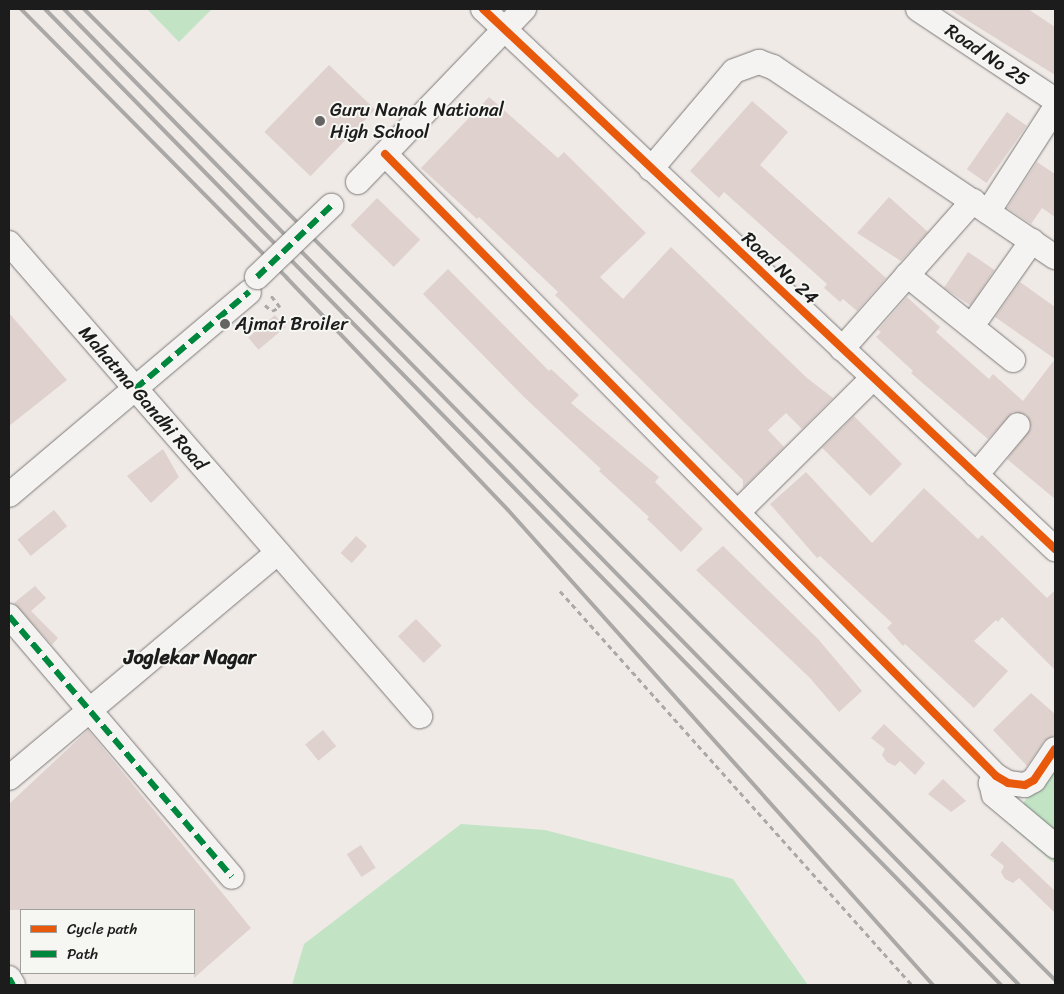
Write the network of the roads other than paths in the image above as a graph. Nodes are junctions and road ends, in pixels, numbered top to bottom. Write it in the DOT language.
graph roads {
  1 [pos="483,9"];
  2 [pos="524,9"];
  3 [pos="918,9"];
  4 [pos="503,30"];
  5 [pos="1055,100"];
  6 [pos="1055,108"];
  7 [pos="385,154"];
  8 [pos="651,169"];
  9 [pos="358,182"];
  10 [pos="332,206"];
  11 [pos="981,206"];
  12 [pos="1032,241"];
  13 [pos="9,244"];
  14 [pos="1055,257"];
  15 [pos="907,275"];
  16 [pos="979,316"];
  17 [pos="842,349"];
  18 [pos="1013,360"];
  19 [pos="873,378"];
  20 [pos="135,389"];
  21 [pos="1018,425"];
  22 [pos="976,475"];
  23 [pos="9,495"];
  24 [pos="738,512"];
  25 [pos="1055,549"];
  26 [pos="277,553"];
  27 [pos="9,616"];
  28 [pos="89,710"];
  29 [pos="420,716"];
  30 [pos="1055,749"];
  31 [pos="996,776"];
  32 [pos="9,778"];
  33 [pos="1055,846"];
  34 [pos="232,877"];
  35 [pos="9,978"];
  36 [pos="13,985"];
  1 -- 4 [label="street, Road No 24"];
  2 -- 4 [label="street"];
  3 -- 5 [label="street, Road No 25"];
  4 -- 7 [label="street"];
  4 -- 8 [label="street, Road No 24"];
  6 -- 11 [label="street"];
  7 -- 9 [label="street"];
  7 -- 24 [label="street"];
  8 -- 11 [label="street"];
  8 -- 17 [label="street, Road No 24"];
  10 -- 20 [label="street, bridge"];
  11 -- 12 [label="street"];
  11 -- 15 [label="street"];
  12 -- 14 [label="street"];
  12 -- 16 [label="street"];
  13 -- 20 [label="street, Mahatma Gandhi Road"];
  15 -- 17 [label="street"];
  15 -- 18 [label="street"];
  17 -- 19 [label="street, Road No 24"];
  19 -- 22 [label="street, Road No 24"];
  19 -- 24 [label="street"];
  20 -- 23 [label="street"];
  20 -- 26 [label="street, Mahatma Gandhi Road"];
  21 -- 22 [label="street"];
  22 -- 25 [label="street, Road No 24"];
  24 -- 31 [label="street"];
  26 -- 28 [label="street"];
  26 -- 29 [label="street, Mahatma Gandhi Road"];
  27 -- 28 [label="street"];
  28 -- 32 [label="street"];
  28 -- 34 [label="street"];
  30 -- 31 [label="street"];
  31 -- 33 [label="street"];
  35 -- 36 [label="street"];
}
